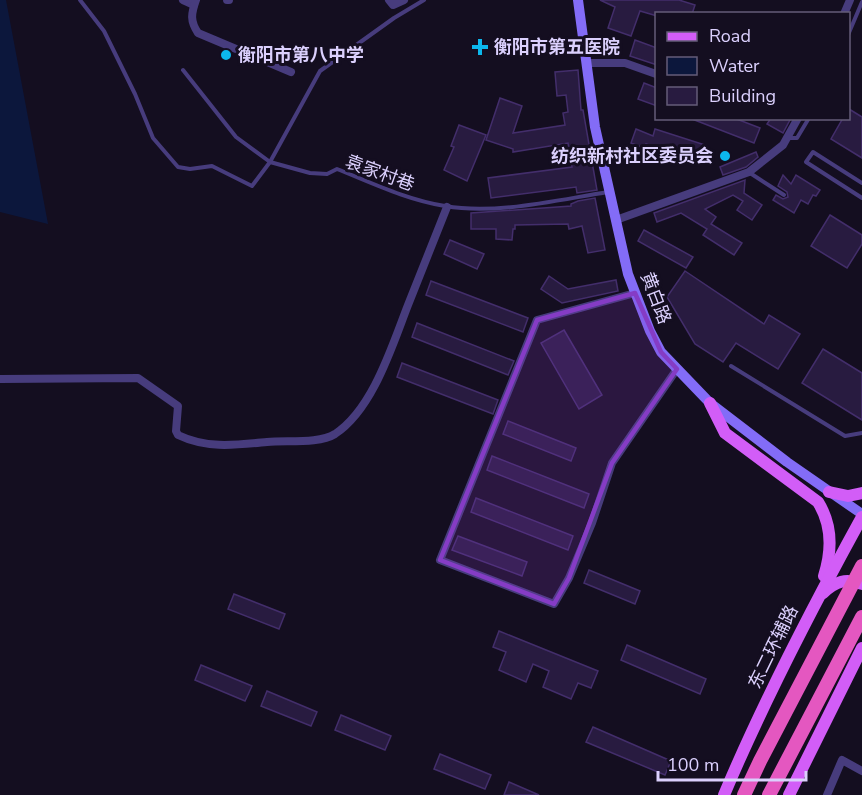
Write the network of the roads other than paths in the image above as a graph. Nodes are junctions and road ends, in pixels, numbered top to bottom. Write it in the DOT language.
graph roads {
  1 [pos="80,0"];
  2 [pos="183,0"];
  3 [pos="389,0"];
  4 [pos="404,0"];
  5 [pos="424,0"];
  6 [pos="578,0"];
  7 [pos="195,2"];
  8 [pos="862,2"];
  9 [pos="850,32"];
  10 [pos="586,63"];
  11 [pos="183,70"];
  12 [pos="291,72"];
  13 [pos="655,73"];
  14 [pos="797,120"];
  15 [pos="808,120"];
  16 [pos="787,138"];
  17 [pos="270,162"];
  18 [pos="749,172"];
  19 [pos="862,183"];
  20 [pos="610,192"];
  21 [pos="784,195"];
  22 [pos="862,198"];
  23 [pos="447,207"];
  24 [pos="616,220"];
  25 [pos="635,293"];
  26 [pos="731,366"];
  27 [pos="677,369"];
  28 [pos="0,379"];
  29 [pos="710,403"];
  30 [pos="862,433"];
  31 [pos="829,492"];
  32 [pos="862,492"];
  33 [pos="862,516"];
  34 [pos="862,566"];
  35 [pos="862,584"];
  36 [pos="816,600"];
  37 [pos="862,617"];
  38 [pos="862,648"];
  39 [pos="862,771"];
  40 [pos="724,795"];
  41 [pos="744,795"];
  42 [pos="769,795"];
  43 [pos="789,795"];
  44 [pos="827,795"];
  1 -- 17 [label="lane"];
  2 -- 7 [label="street"];
  3 -- 4 [label="street"];
  5 -- 17 [label="lane"];
  6 -- 10 [label="main road, 黄白路"];
  7 -- 12 [label="street"];
  8 -- 9 [label="lane"];
  10 -- 13 [label="street"];
  10 -- 20 [label="main road, 黄白路"];
  11 -- 17 [label="lane, 袁家村巷"];
  14 -- 16 [label="street"];
  15 -- 16 [label="lane"];
  16 -- 18 [label="street"];
  17 -- 23 [label="lane, 袁家村巷"];
  18 -- 21 [label="lane"];
  18 -- 24 [label="street"];
  19 -- 22 [label="lane"];
  20 -- 23 [label="lane, 袁家村巷"];
  20 -- 24 [label="main road, 黄白路"];
  23 -- 28 [label="street"];
  24 -- 25 [label="main road, 黄白路"];
  25 -- 27 [label="main road, 黄白路"];
  25 -- 27 [label="street"];
  26 -- 30 [label="lane"];
  27 -- 29 [label="main road, 黄白路"];
  29 -- 31 [label="main road, 黄白路"];
  29 -- 36 [label="main road"];
  31 -- 32 [label="main road"];
  31 -- 33 [label="main road, 黄白路"];
  33 -- 36 [label="main road, 东二环辅路"];
  34 -- 41 [label="highway"];
  35 -- 36 [label="main road"];
  36 -- 40 [label="main road, 东二环辅路"];
  37 -- 42 [label="highway"];
  38 -- 43 [label="main road"];
  39 -- 44 [label="street"];
}
